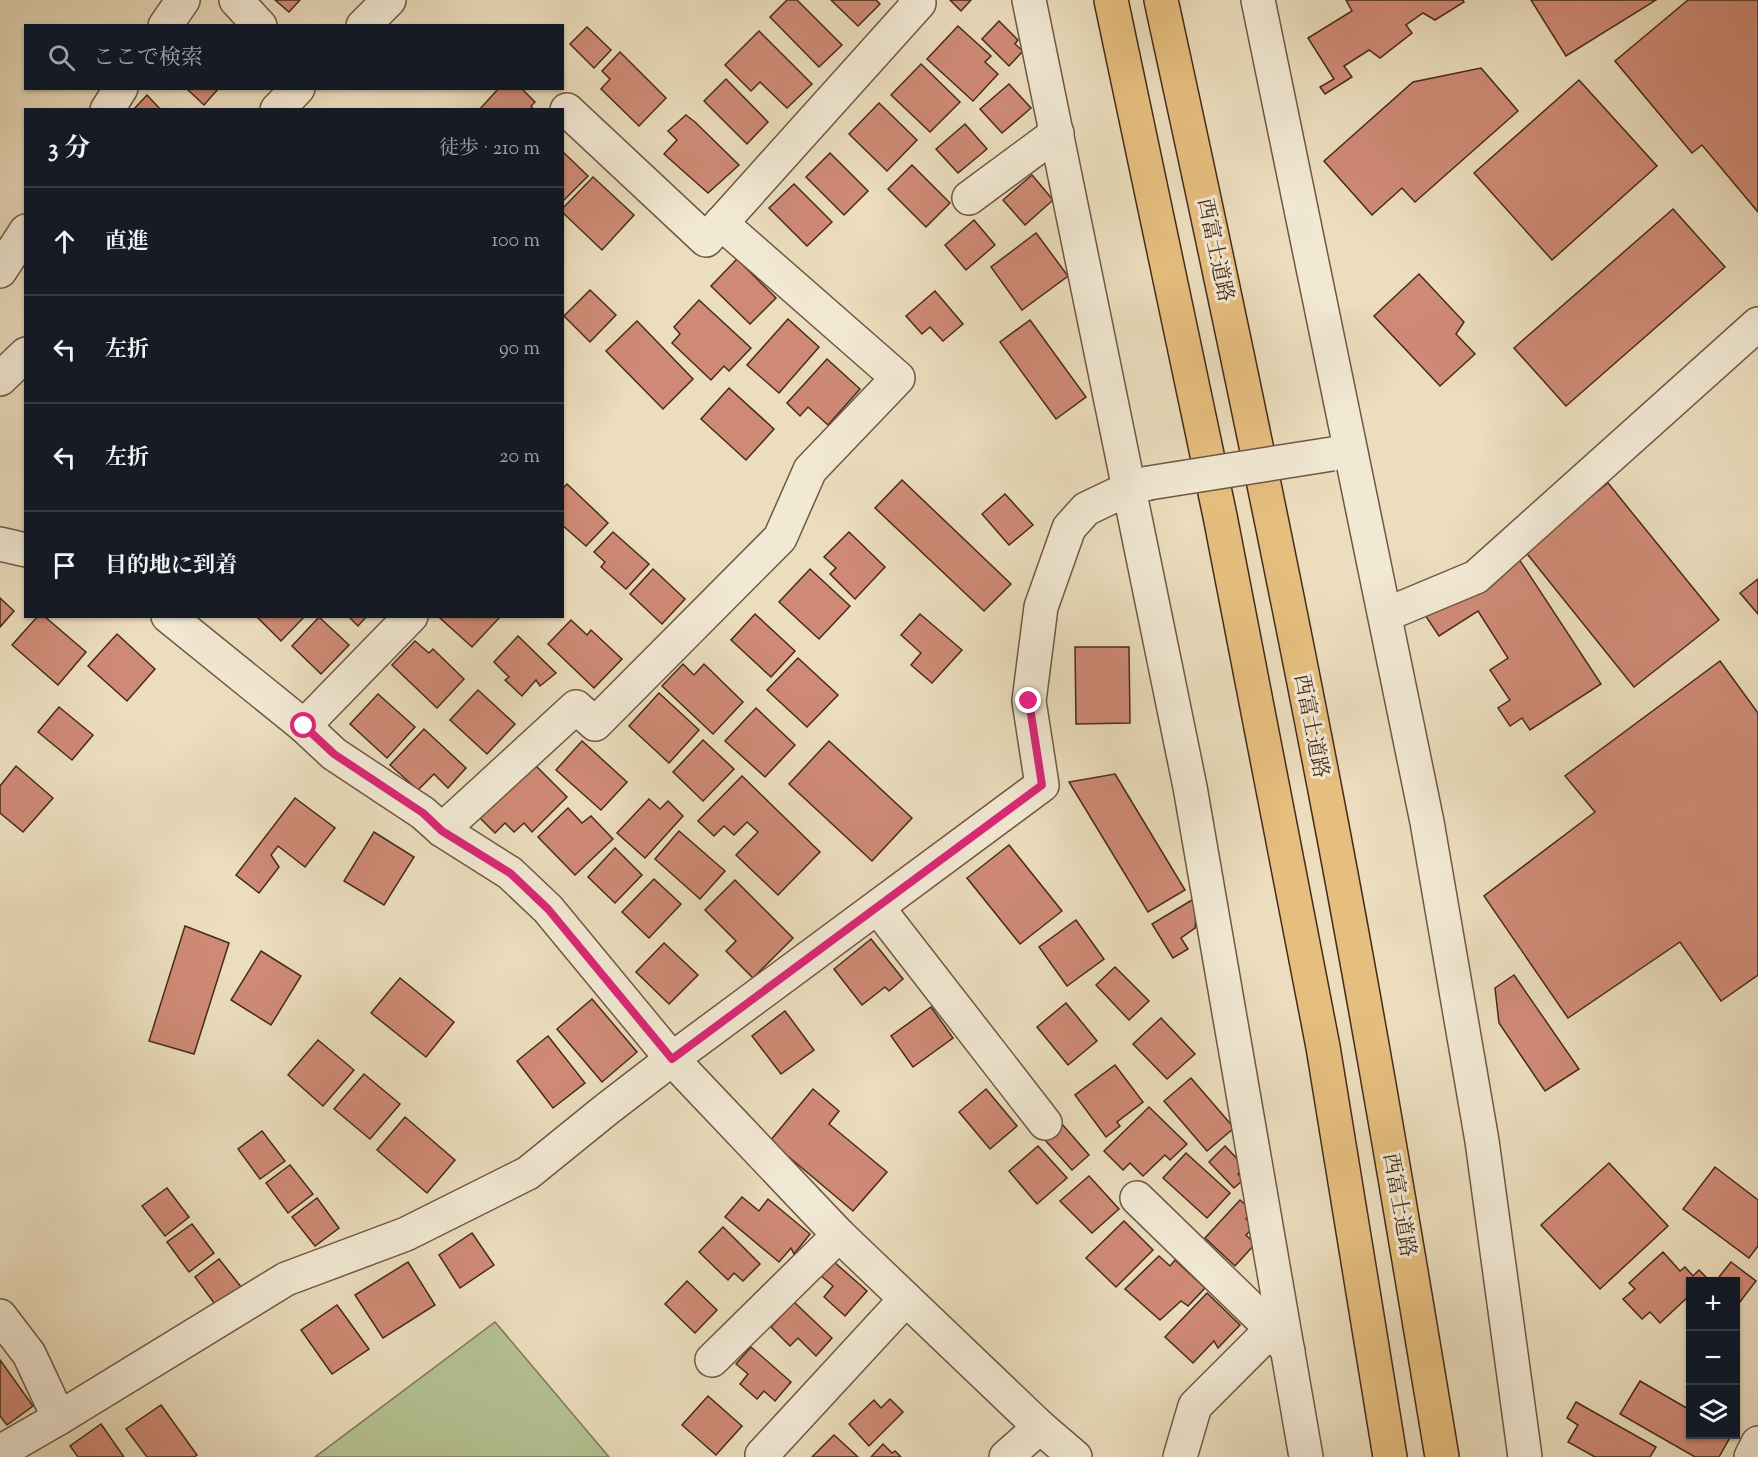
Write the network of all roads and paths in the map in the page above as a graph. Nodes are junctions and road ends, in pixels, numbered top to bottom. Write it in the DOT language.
graph roads {
  1 [pos="183,0"];
  2 [pos="236,0"];
  3 [pos="389,0"];
  4 [pos="915,0"];
  5 [pos="1029,0"];
  6 [pos="1111,0"];
  7 [pos="1161,0"];
  8 [pos="1258,0"];
  9 [pos="166,24"];
  10 [pos="258,24"];
  11 [pos="365,24"];
  12 [pos="120,90"];
  13 [pos="296,90"];
  14 [pos="108,108"];
  15 [pos="279,108"];
  16 [pos="567,110"];
  17 [pos="1057,133"];
  18 [pos="969,198"];
  19 [pos="721,223"];
  20 [pos="24,234"];
  21 [pos="0,271"];
  22 [pos="1758,324"];
  23 [pos="24,356"];
  24 [pos="0,379"];
  25 [pos="1342,452"];
  26 [pos="1139,485"];
  27 [pos="0,544"];
  28 [pos="24,550"];
  29 [pos="1385,615"];
  30 [pos="170,618"];
  31 [pos="409,618"];
  32 [pos="304,726"];
  33 [pos="442,831"];
  34 [pos="878,908"];
  35 [pos="672,1059"];
  36 [pos="1045,1123"];
  37 [pos="1137,1198"];
  38 [pos="838,1235"];
  39 [pos="906,1299"];
  40 [pos="0,1316"];
  41 [pos="1280,1340"];
  42 [pos="712,1359"];
  43 [pos="59,1418"];
  44 [pos="1040,1427"];
  45 [pos="1758,1443"];
  46 [pos="0,1452"];
  47 [pos="764,1457"];
  48 [pos="1006,1457"];
  49 [pos="1075,1457"];
  50 [pos="1180,1457"];
  51 [pos="1306,1457"];
  52 [pos="1390,1457"];
  53 [pos="1442,1457"];
  54 [pos="1525,1457"];
  55 [pos="1751,1457"];
  1 -- 9 [label="street"];
  2 -- 10 [label="street"];
  3 -- 11 [label="street"];
  4 -- 19 [label="street"];
  5 -- 17 [label="street"];
  6 -- 52 [label="highway"];
  7 -- 53 [label="highway, 西富士道路"];
  8 -- 25 [label="street"];
  12 -- 14 [label="street"];
  13 -- 15 [label="street"];
  16 -- 19 [label="street"];
  17 -- 18 [label="street"];
  17 -- 26 [label="street"];
  19 -- 33 [label="street"];
  20 -- 21 [label="street"];
  22 -- 29 [label="street"];
  23 -- 24 [label="street"];
  25 -- 26 [label="street, bridge"];
  25 -- 29 [label="street"];
  26 -- 34 [label="street"];
  26 -- 41 [label="street"];
  27 -- 28 [label="street"];
  29 -- 54 [label="street"];
  30 -- 32 [label="street"];
  31 -- 32 [label="street"];
  32 -- 33 [label="street"];
  33 -- 35 [label="street"];
  34 -- 35 [label="street"];
  34 -- 36 [label="street"];
  35 -- 38 [label="street"];
  35 -- 43 [label="street"];
  37 -- 41 [label="street"];
  38 -- 39 [label="street"];
  38 -- 42 [label="street"];
  39 -- 44 [label="street"];
  39 -- 47 [label="street"];
  40 -- 43 [label="street"];
  41 -- 50 [label="street"];
  41 -- 51 [label="street"];
  43 -- 46 [label="street"];
  44 -- 48 [label="street"];
  44 -- 49 [label="street"];
  45 -- 55 [label="street"];
}
